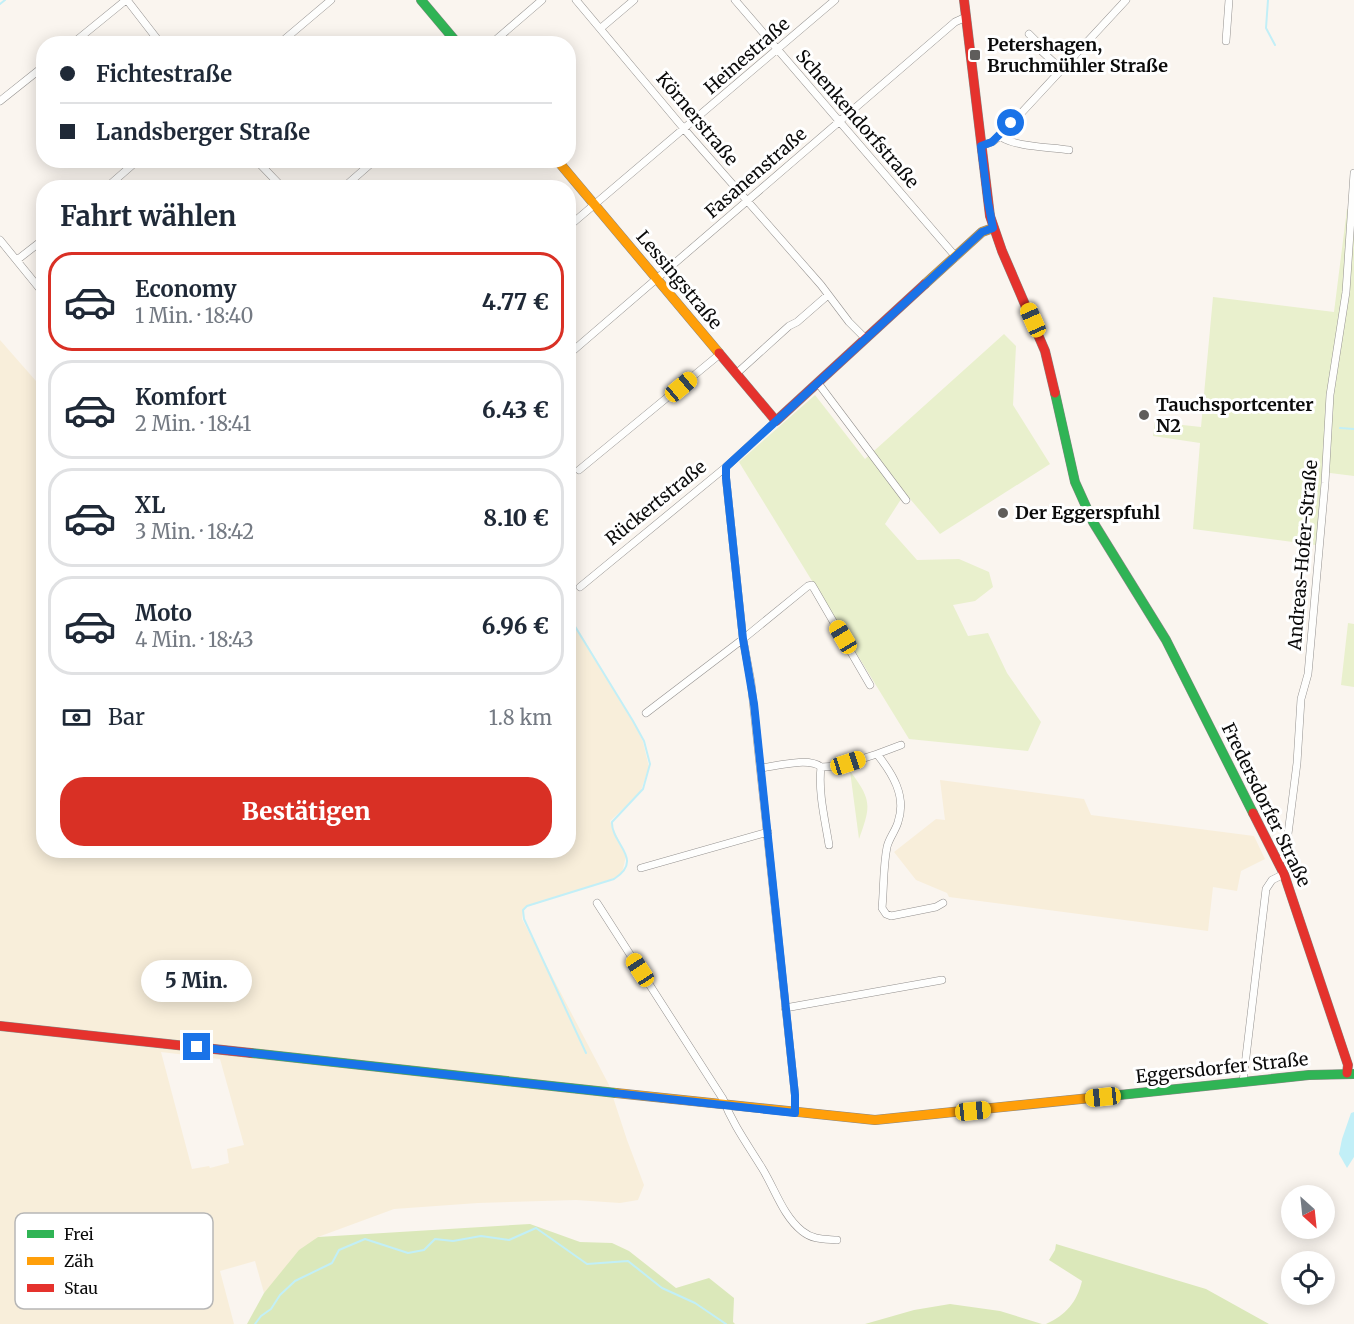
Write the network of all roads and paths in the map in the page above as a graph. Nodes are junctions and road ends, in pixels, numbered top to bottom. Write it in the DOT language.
graph roads {
  1 [pos="127,0"];
  2 [pos="331,0"];
  3 [pos="421,0"];
  4 [pos="543,0"];
  5 [pos="576,0"];
  6 [pos="634,0"];
  7 [pos="735,0"];
  8 [pos="834,0"];
  9 [pos="964,0"];
  10 [pos="1126,0"];
  11 [pos="1229,0"];
  12 [pos="966,17"];
  13 [pos="601,28"];
  14 [pos="1029,34"];
  15 [pos="82,36"];
  16 [pos="155,36"];
  17 [pos="288,36"];
  18 [pos="451,36"];
  19 [pos="500,36"];
  20 [pos="1226,41"];
  21 [pos="777,49"];
  22 [pos="1061,69"];
  23 [pos="36,72"];
  24 [pos="0,101"];
  25 [pos="840,121"];
  26 [pos="685,130"];
  27 [pos="1000,135"];
  28 [pos="981,146"];
  29 [pos="1069,150"];
  30 [pos="129,168"];
  31 [pos="264,168"];
  32 [pos="366,168"];
  33 [pos="564,168"];
  34 [pos="1354,173"];
  35 [pos="115,180"];
  36 [pos="276,180"];
  37 [pos="352,180"];
  38 [pos="574,180"];
  39 [pos="576,182"];
  40 [pos="747,200"];
  41 [pos="595,205"];
  42 [pos="576,220"];
  43 [pos="993,228"];
  44 [pos="0,240"];
  45 [pos="36,245"];
  46 [pos="956,257"];
  47 [pos="17,260"];
  48 [pos="657,279"];
  49 [pos="36,284"];
  50 [pos="828,295"];
  51 [pos="866,339"];
  52 [pos="576,348"];
  53 [pos="720,354"];
  54 [pos="736,374"];
  55 [pos="818,384"];
  56 [pos="776,421"];
  57 [pos="726,467"];
  58 [pos="579,470"];
  59 [pos="906,500"];
  60 [pos="580,587"];
  61 [pos="743,639"];
  62 [pos="870,685"];
  63 [pos="646,713"];
  64 [pos="901,745"];
  65 [pos="877,754"];
  66 [pos="821,767"];
  67 [pos="760,768"];
  68 [pos="768,832"];
  69 [pos="829,846"];
  70 [pos="1278,861"];
  71 [pos="641,868"];
  72 [pos="1284,874"];
  73 [pos="597,903"];
  74 [pos="943,903"];
  75 [pos="942,980"];
  76 [pos="785,1008"];
  77 [pos="0,1026"];
  78 [pos="1351,1074"];
  79 [pos="1244,1082"];
  80 [pos="725,1105"];
  81 [pos="795,1113"];
  82 [pos="837,1240"];
  1 -- 15 [label="street"];
  1 -- 16 [label="street"];
  2 -- 17 [label="street"];
  3 -- 18 [label="street"];
  4 -- 19 [label="street"];
  5 -- 13 [label="street, Körnerstraße"];
  6 -- 13 [label="street"];
  7 -- 21 [label="street, Schenkendorfstraße"];
  8 -- 21 [label="street, Heinestraße"];
  9 -- 12 [label="street, Fredersdorfer Straße"];
  10 -- 22 [label="street"];
  11 -- 20 [label="street"];
  12 -- 25 [label="street, Fasanenstraße"];
  12 -- 28 [label="street, Fredersdorfer Straße"];
  13 -- 26 [label="street, Körnerstraße"];
  14 -- 22 [label="street"];
  21 -- 25 [label="street, Schenkendorfstraße"];
  21 -- 26 [label="street, Heinestraße"];
  22 -- 27 [label="street"];
  23 -- 24 [label="street"];
  25 -- 40 [label="street, Fasanenstraße"];
  25 -- 46 [label="street, Schenkendorfstraße"];
  26 -- 40 [label="street, Körnerstraße"];
  26 -- 41 [label="street, Heinestraße"];
  27 -- 28 [label="street"];
  27 -- 29 [label="street"];
  28 -- 43 [label="street, Fredersdorfer Straße"];
  30 -- 35 [label="street"];
  31 -- 36 [label="street"];
  32 -- 37 [label="street"];
  33 -- 38 [label="street, Lessingstraße"];
  34 -- 70 [label="street, Andreas-Hofer-Straße"];
  39 -- 41 [label="street, Lessingstraße"];
  40 -- 48 [label="street, Fasanenstraße"];
  40 -- 50 [label="street, Körnerstraße"];
  41 -- 42 [label="street, Heinestraße"];
  41 -- 48 [label="street, Lessingstraße"];
  43 -- 46 [label="street, Rückertstraße"];
  43 -- 70 [label="street, Fredersdorfer Straße"];
  44 -- 47 [label="street"];
  45 -- 47 [label="street"];
  46 -- 51 [label="street, Rückertstraße"];
  47 -- 49 [label="street"];
  48 -- 52 [label="street, Fasanenstraße"];
  48 -- 53 [label="street, Lessingstraße"];
  50 -- 51 [label="street, Körnerstraße"];
  50 -- 54 [label="street"];
  51 -- 55 [label="street, Rückertstraße"];
  53 -- 54 [label="street, Lessingstraße"];
  53 -- 58 [label="street"];
  54 -- 56 [label="street, Lessingstraße"];
  55 -- 56 [label="street, Rückertstraße"];
  55 -- 59 [label="street"];
  56 -- 57 [label="street, Rückertstraße"];
  57 -- 60 [label="street, Rückertstraße"];
  57 -- 61 [label="street"];
  61 -- 62 [label="street"];
  61 -- 63 [label="street"];
  61 -- 67 [label="street"];
  64 -- 65 [label="street"];
  65 -- 66 [label="street"];
  65 -- 74 [label="street"];
  66 -- 67 [label="street"];
  66 -- 69 [label="street"];
  67 -- 68 [label="street"];
  68 -- 71 [label="street"];
  68 -- 76 [label="street"];
  70 -- 72 [label="street, Fredersdorfer Straße"];
  72 -- 78 [label="street, Fredersdorfer Straße"];
  72 -- 79 [label="street"];
  73 -- 80 [label="street"];
  75 -- 76 [label="street"];
  76 -- 81 [label="street"];
  77 -- 80 [label="street, Eggersdorfer Straße"];
  78 -- 79 [label="street, Eggersdorfer Straße"];
  79 -- 81 [label="street, Eggersdorfer Straße"];
  80 -- 81 [label="street, Eggersdorfer Straße"];
  80 -- 82 [label="street"];
}
